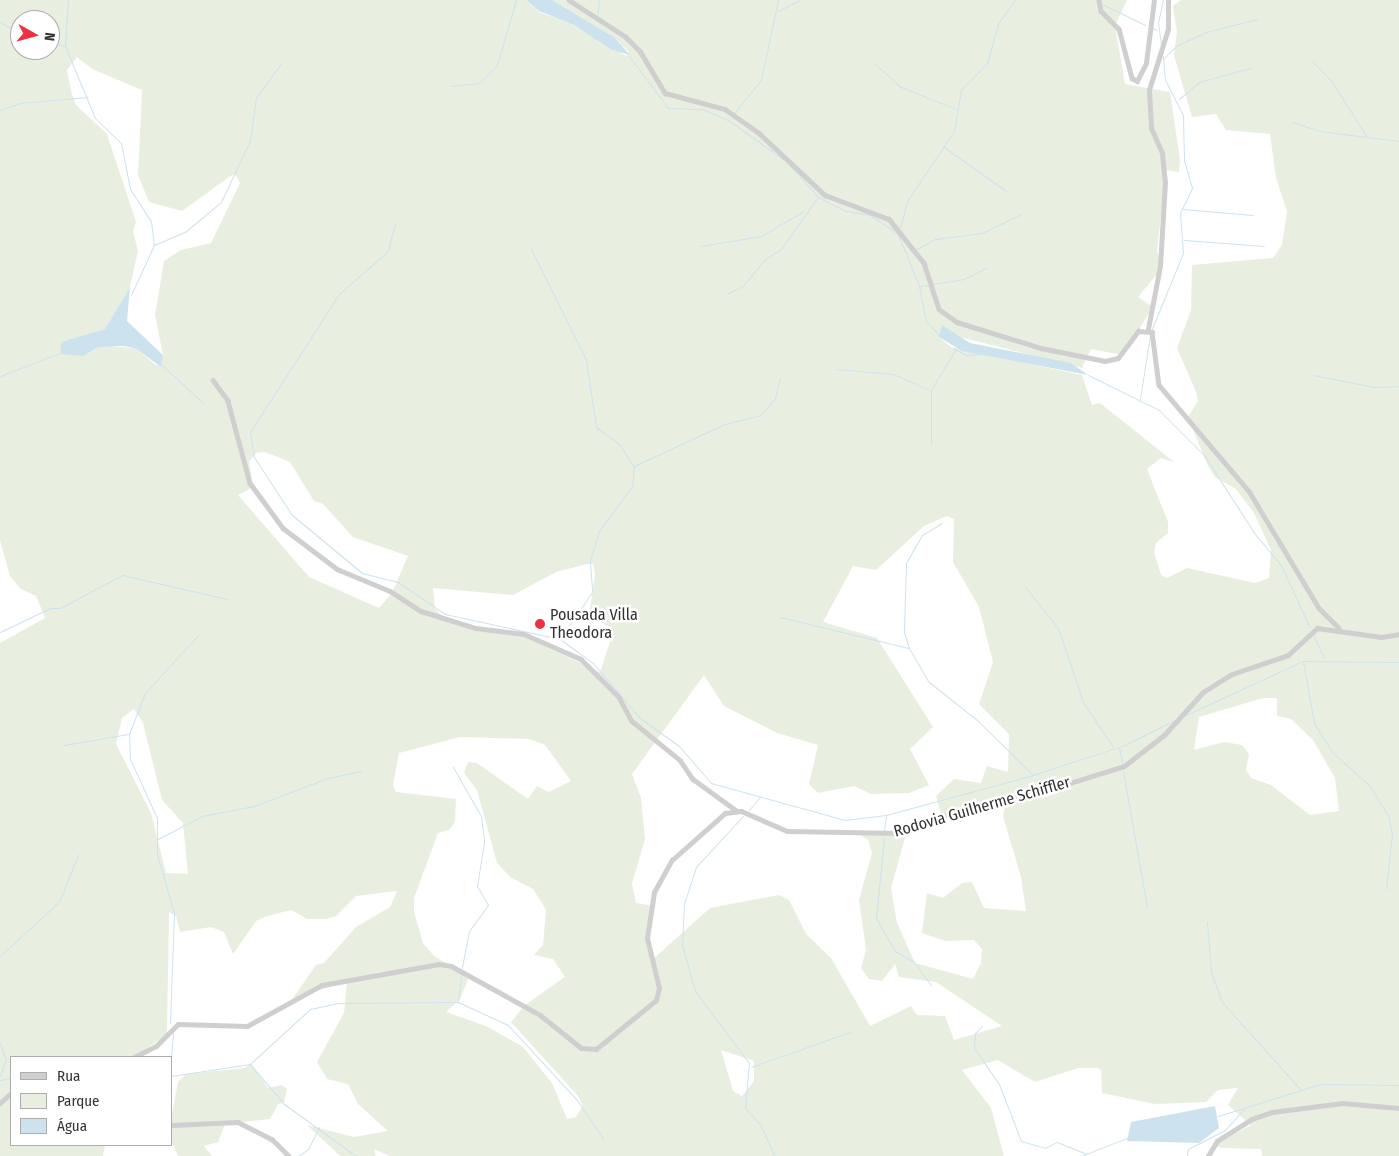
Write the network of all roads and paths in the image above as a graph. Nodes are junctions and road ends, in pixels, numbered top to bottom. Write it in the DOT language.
graph roads {
  1 [pos="569,0"];
  2 [pos="1099,0"];
  3 [pos="1154,0"];
  4 [pos="1168,0"];
  5 [pos="1148,329"];
  6 [pos="213,380"];
  7 [pos="1339,628"];
  8 [pos="1399,634"];
  9 [pos="737,811"];
  10 [pos="136,1056"];
  11 [pos="10,1094"];
  12 [pos="0,1103"];
  13 [pos="1399,1108"];
  14 [pos="172,1125"];
  15 [pos="289,1156"];
  16 [pos="1208,1156"];
  1 -- 5 [label="street"];
  2 -- 3 [label="street"];
  4 -- 5 [label="street"];
  5 -- 7 [label="street"];
  6 -- 9 [label="street"];
  7 -- 8 [label="street, Rodovia Guilherme Schiffler"];
  7 -- 9 [label="street, Rodovia Guilherme Schiffler"];
  9 -- 10 [label="street"];
  11 -- 12 [label="street"];
  13 -- 16 [label="street"];
  14 -- 15 [label="street"];
}
